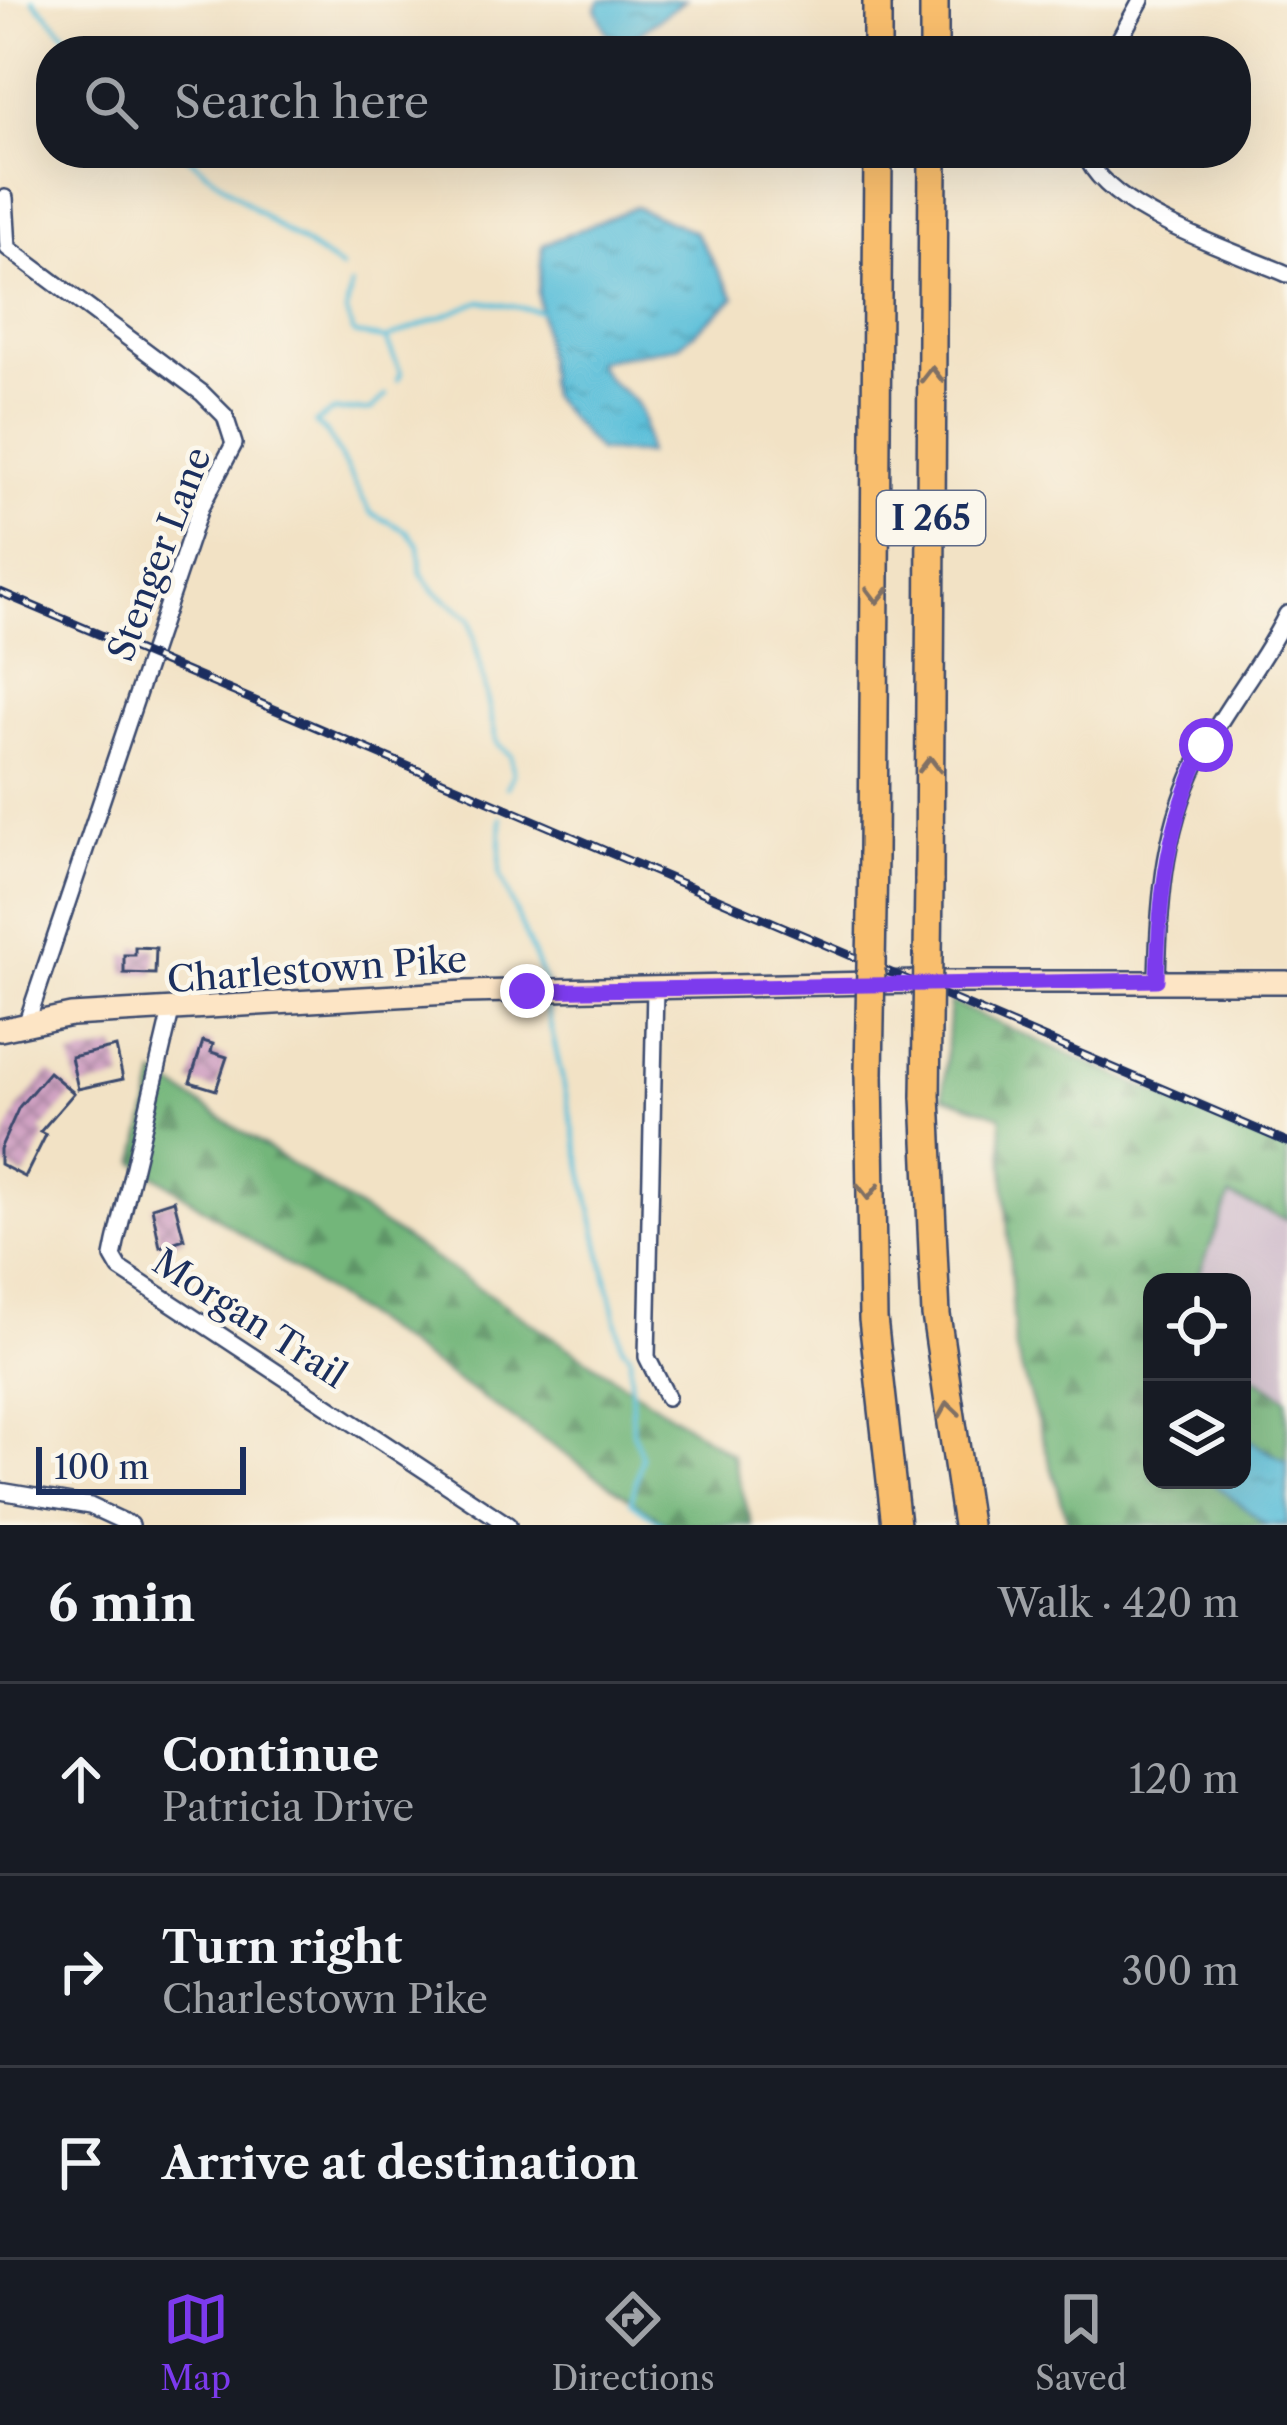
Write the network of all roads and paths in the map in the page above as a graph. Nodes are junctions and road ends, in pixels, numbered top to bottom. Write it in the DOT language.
graph roads {
  1 [pos="877,0"];
  2 [pos="934,0"];
  3 [pos="1141,0"];
  4 [pos="877,36"];
  5 [pos="934,36"];
  6 [pos="1121,36"];
  7 [pos="878,168"];
  8 [pos="933,168"];
  9 [pos="1092,168"];
  10 [pos="4,198"];
  11 [pos="1287,274"];
  12 [pos="1287,614"];
  13 [pos="1157,980"];
  14 [pos="1287,982"];
  15 [pos="655,988"];
  16 [pos="172,1012"];
  17 [pos="27,1022"];
  18 [pos="0,1030"];
  19 [pos="667,1397"];
  20 [pos="0,1491"];
  21 [pos="122,1522"];
  22 [pos="508,1525"];
  23 [pos="896,1525"];
  24 [pos="967,1525"];
  1 -- 4 [label="highway"];
  2 -- 5 [label="highway"];
  3 -- 6 [label="street"];
  7 -- 23 [label="highway, I 265, one-way, bridge"];
  24 -- 8 [label="highway, I 265, one-way, bridge"];
  9 -- 11 [label="street"];
  10 -- 17 [label="street, Stenger Lane"];
  12 -- 13 [label="street"];
  13 -- 14 [label="street, Charlestown Pike"];
  13 -- 15 [label="street, Charlestown Pike"];
  15 -- 16 [label="street, Charlestown Pike"];
  15 -- 19 [label="street"];
  16 -- 17 [label="street, Charlestown Pike"];
  16 -- 22 [label="street, Morgan Trail"];
  17 -- 18 [label="street, Charlestown Pike"];
  20 -- 21 [label="street"];
}
